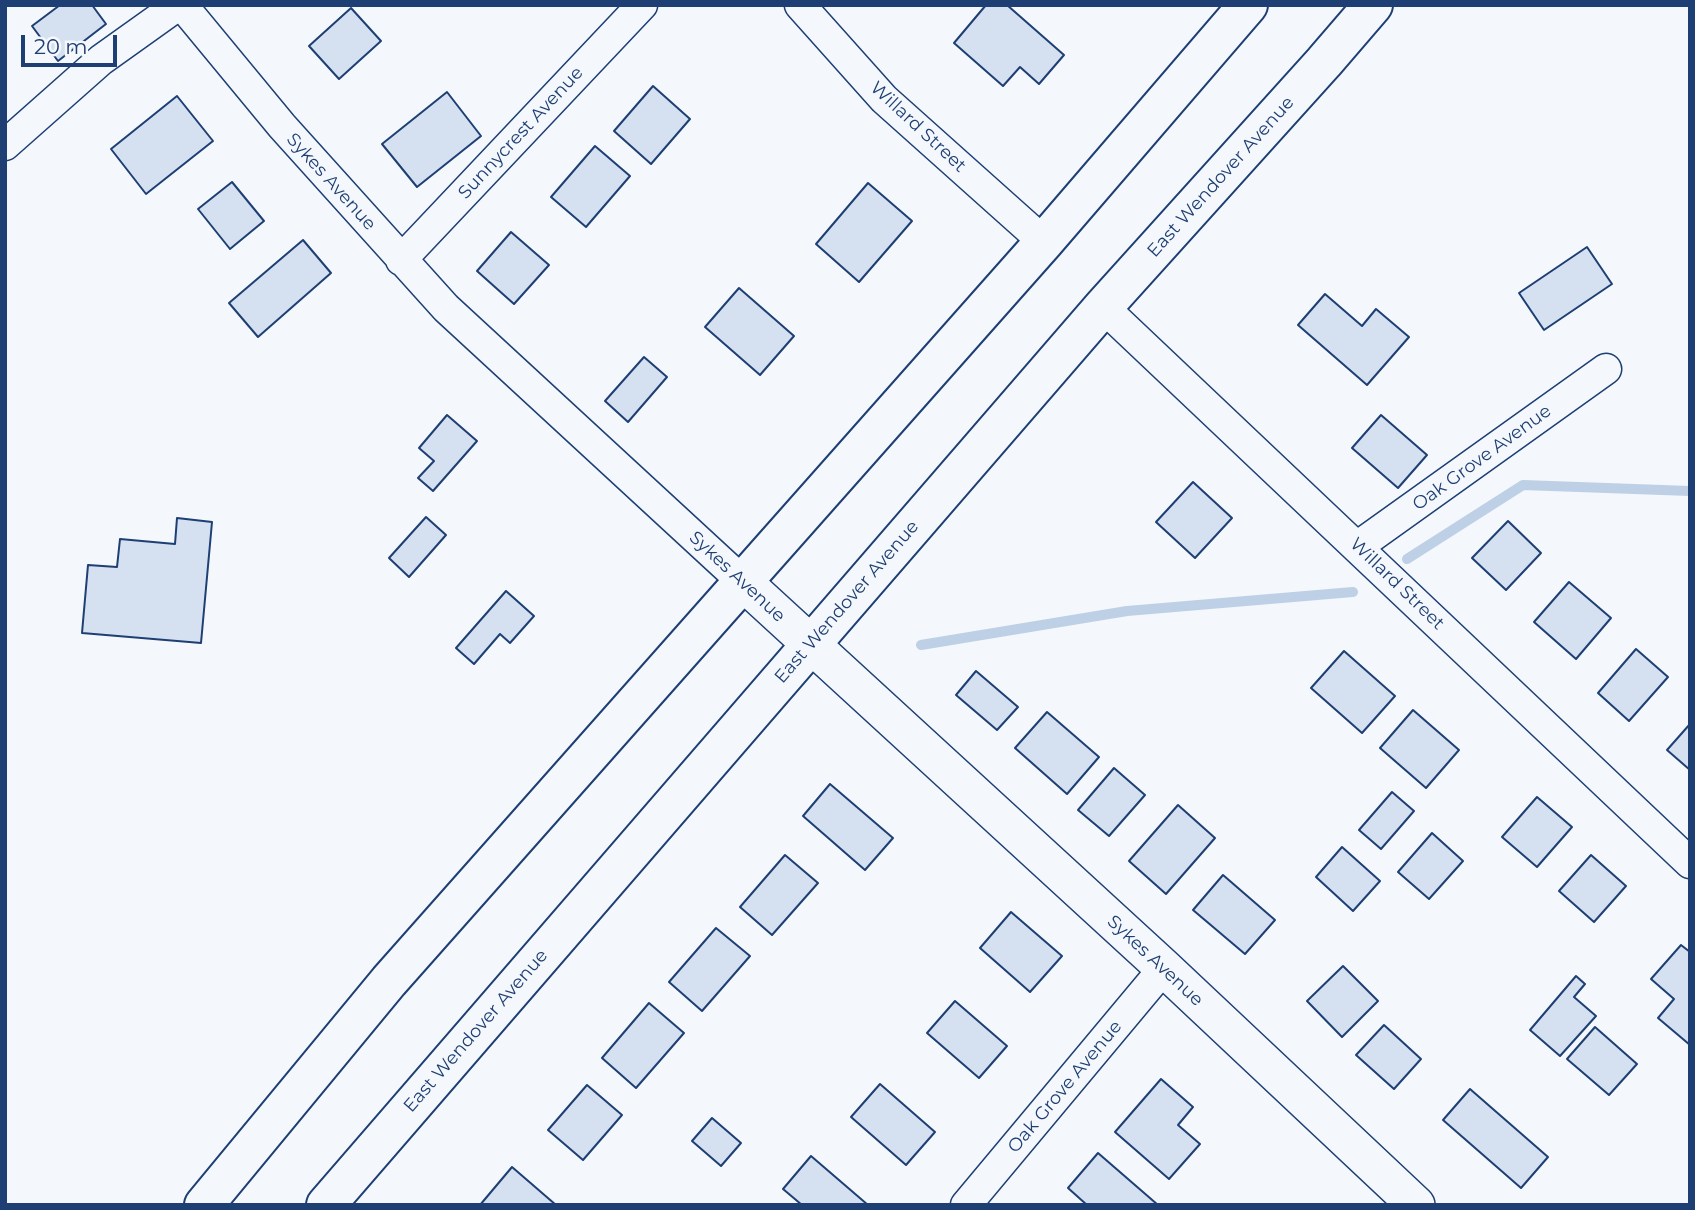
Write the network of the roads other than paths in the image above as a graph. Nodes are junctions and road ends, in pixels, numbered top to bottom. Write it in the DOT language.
graph roads {
  1 [pos="180,5"];
  2 [pos="642,5"];
  3 [pos="800,5"];
  4 [pos="1248,5"];
  5 [pos="1373,5"];
  6 [pos="5,145"];
  7 [pos="1044,242"];
  8 [pos="401,260"];
  9 [pos="1104,307"];
  10 [pos="1606,369"];
  11 [pos="1357,547"];
  12 [pos="742,581"];
  13 [pos="810,644"];
  14 [pos="1690,863"];
  15 [pos="1164,968"];
  16 [pos="204,1205"];
  17 [pos="326,1205"];
  18 [pos="966,1205"];
  19 [pos="1416,1205"];
  1 -- 6 [label="street"];
  1 -- 8 [label="street, Sykes Avenue"];
  2 -- 8 [label="street, Sunnycrest Avenue"];
  3 -- 7 [label="street, Willard Street"];
  4 -- 7 [label="highway"];
  5 -- 9 [label="highway, East Wendover Avenue"];
  7 -- 12 [label="highway"];
  8 -- 12 [label="street, Sykes Avenue"];
  9 -- 11 [label="street, Willard Street"];
  9 -- 13 [label="highway, East Wendover Avenue"];
  10 -- 11 [label="street, Oak Grove Avenue"];
  11 -- 14 [label="street, Willard Street"];
  12 -- 13 [label="street, Sykes Avenue"];
  12 -- 16 [label="highway"];
  13 -- 15 [label="street, Sykes Avenue"];
  13 -- 17 [label="highway, East Wendover Avenue"];
  15 -- 18 [label="street, Oak Grove Avenue"];
  15 -- 19 [label="street, Sykes Avenue"];
}
